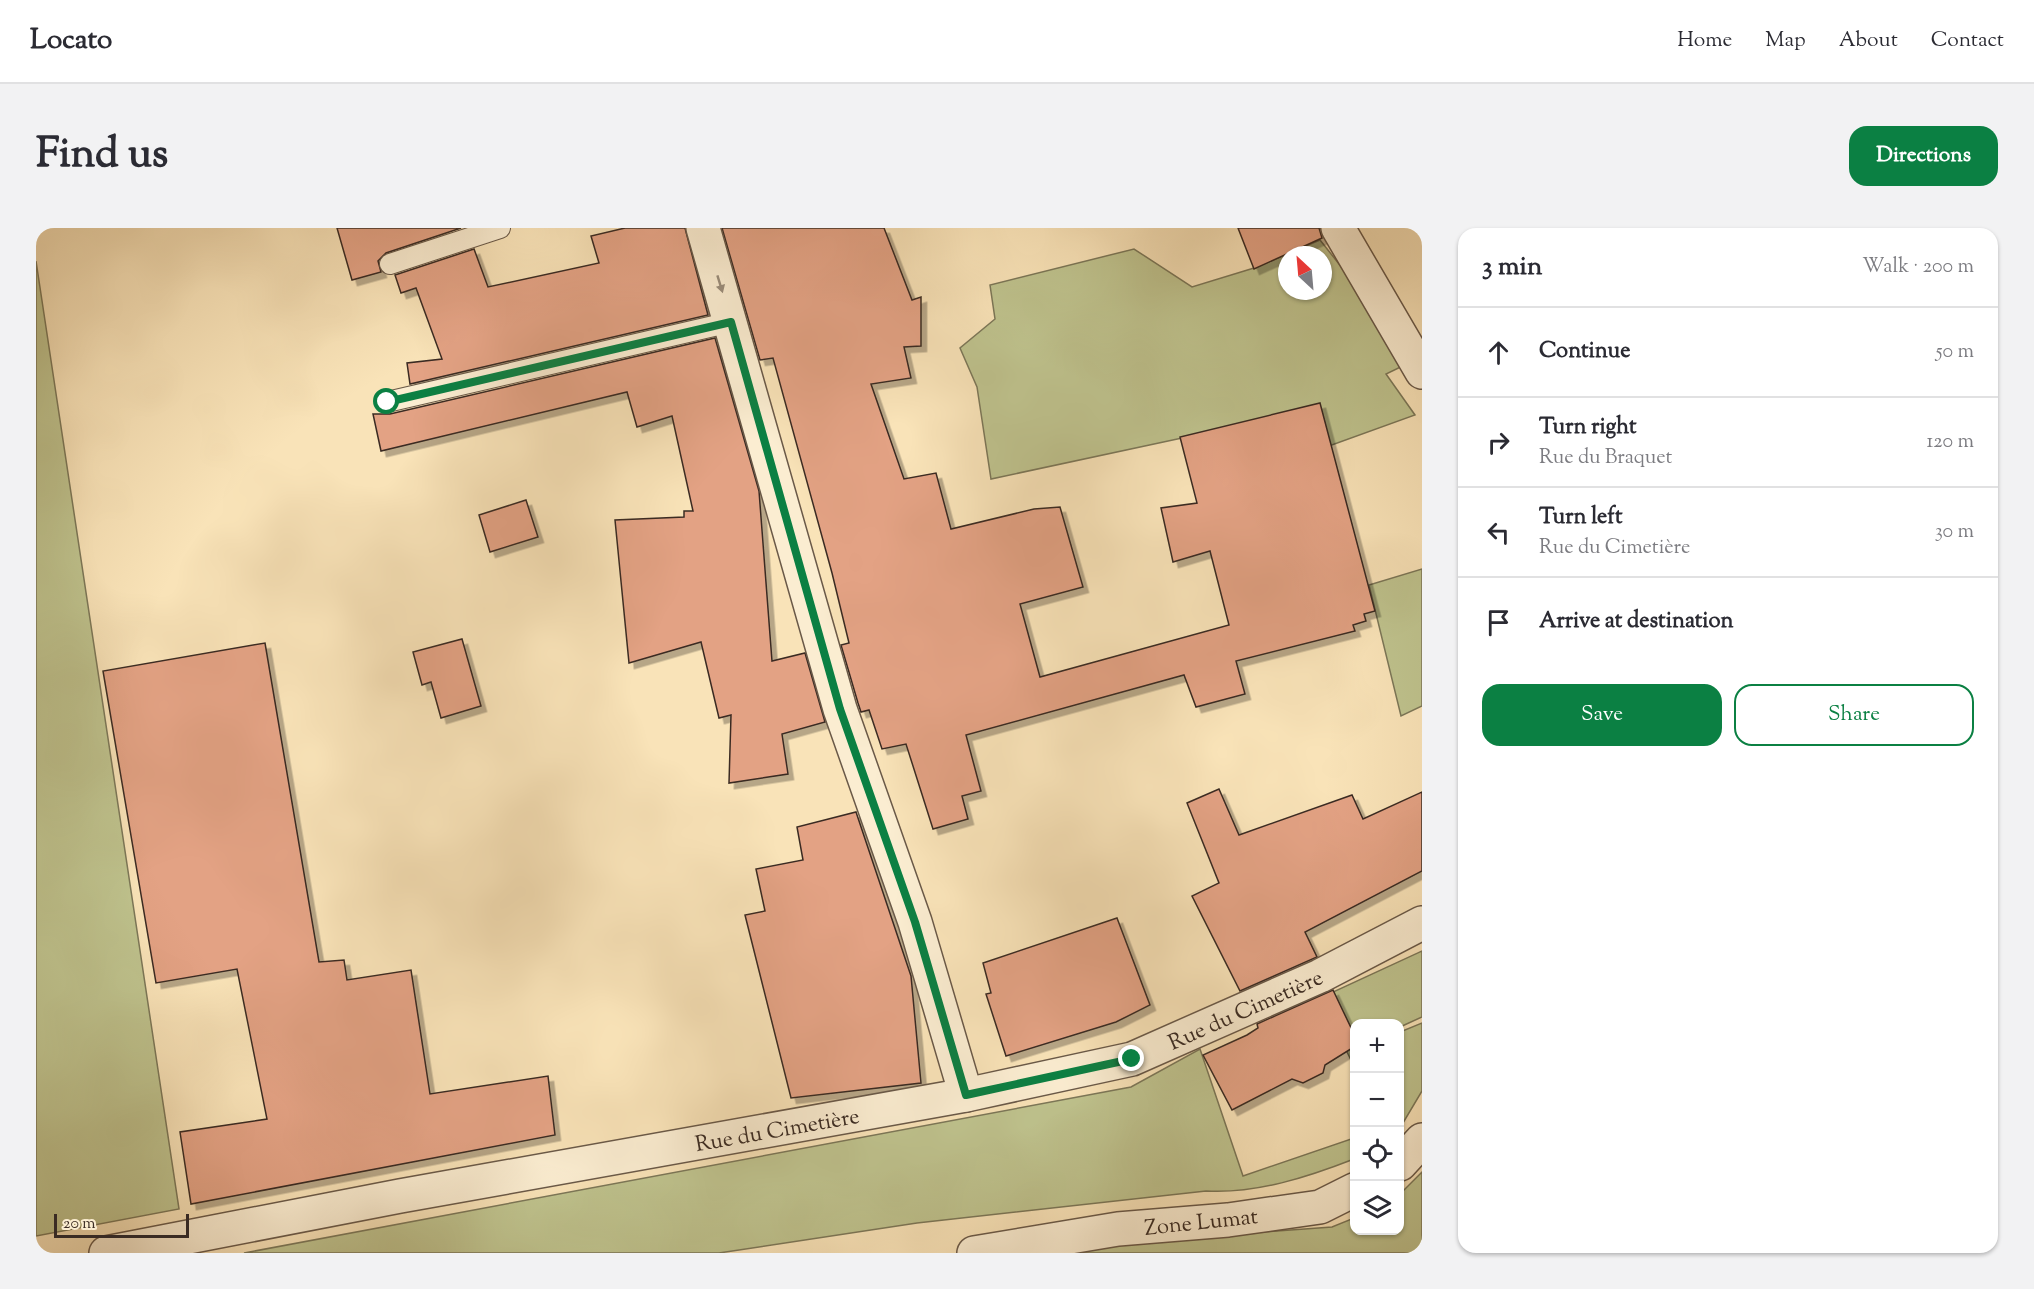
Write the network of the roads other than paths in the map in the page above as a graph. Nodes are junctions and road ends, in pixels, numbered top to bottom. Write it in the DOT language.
graph roads {
  1 [pos="500,228"];
  2 [pos="703,228"];
  3 [pos="1338,228"];
  4 [pos="390,264"];
  5 [pos="731,322"];
  6 [pos="1422,372"];
  7 [pos="387,402"];
  8 [pos="1422,923"];
  9 [pos="966,1095"];
  10 [pos="1422,1140"];
  11 [pos="1404,1160"];
  12 [pos="1350,1192"];
  13 [pos="105,1253"];
  14 [pos="974,1253"];
  1 -- 4 [label="lane"];
  2 -- 5 [label="street, one-way"];
  3 -- 6 [label="street"];
  5 -- 7 [label="lane"];
  5 -- 9 [label="street"];
  8 -- 9 [label="street, Rue du Cimetière"];
  9 -- 13 [label="street, Rue du Cimetière"];
  10 -- 11 [label="street"];
  12 -- 14 [label="street, Zone Lumat"];
}
